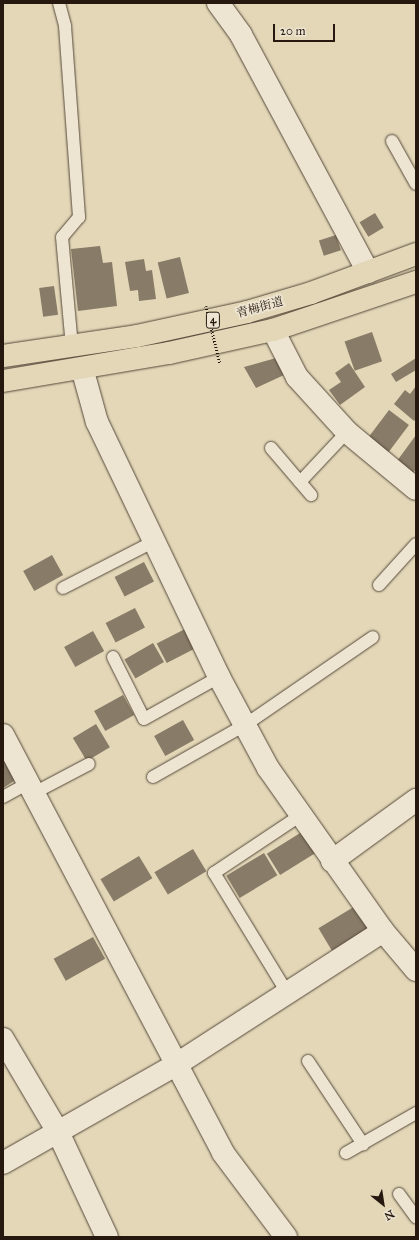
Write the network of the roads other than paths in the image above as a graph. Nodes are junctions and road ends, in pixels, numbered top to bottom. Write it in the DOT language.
graph roads {
  1 [pos="59,3"];
  2 [pos="218,3"];
  3 [pos="392,141"];
  4 [pos="416,184"];
  5 [pos="416,254"];
  6 [pos="368,272"];
  7 [pos="416,282"];
  8 [pos="272,330"];
  9 [pos="72,346"];
  10 [pos="3,356"];
  11 [pos="82,368"];
  12 [pos="3,381"];
  13 [pos="347,432"];
  14 [pos="271,448"];
  15 [pos="300,482"];
  16 [pos="416,489"];
  17 [pos="311,495"];
  18 [pos="153,542"];
  19 [pos="416,544"];
  20 [pos="378,585"];
  21 [pos="63,588"];
  22 [pos="373,637"];
  23 [pos="113,657"];
  24 [pos="219,677"];
  25 [pos="245,725"];
  26 [pos="3,735"];
  27 [pos="89,764"];
  28 [pos="153,776"];
  29 [pos="31,788"];
  30 [pos="3,798"];
  31 [pos="416,800"];
  32 [pos="301,815"];
  33 [pos="332,861"];
  34 [pos="383,931"];
  35 [pos="416,970"];
  36 [pos="288,994"];
  37 [pos="3,1039"];
  38 [pos="308,1061"];
  39 [pos="177,1064"];
  40 [pos="416,1113"];
  41 [pos="58,1132"];
  42 [pos="363,1144"];
  43 [pos="346,1153"];
  44 [pos="3,1163"];
  45 [pos="399,1194"];
  46 [pos="416,1217"];
  47 [pos="107,1237"];
  48 [pos="286,1237"];
  1 -- 9 [label="lane"];
  2 -- 6 [label="street"];
  3 -- 4 [label="lane"];
  5 -- 6 [label="main road, 青梅街道 / 4"];
  6 -- 9 [label="main road, 青梅街道 / 4"];
  7 -- 8 [label="main road, 青梅街道 / 4"];
  8 -- 11 [label="main road, 青梅街道 / 4"];
  8 -- 13 [label="street"];
  9 -- 10 [label="main road, 青梅街道 / 4"];
  11 -- 12 [label="main road, 青梅街道 / 4"];
  11 -- 18 [label="street"];
  13 -- 15 [label="lane"];
  13 -- 16 [label="street"];
  14 -- 15 [label="lane"];
  15 -- 17 [label="lane"];
  18 -- 21 [label="lane"];
  18 -- 24 [label="street"];
  19 -- 20 [label="lane"];
  22 -- 25 [label="lane"];
  23 -- 24 [label="lane"];
  24 -- 25 [label="street"];
  25 -- 28 [label="lane"];
  25 -- 32 [label="street"];
  26 -- 29 [label="street"];
  27 -- 29 [label="lane"];
  29 -- 30 [label="lane"];
  29 -- 39 [label="street"];
  31 -- 33 [label="street"];
  32 -- 33 [label="street"];
  32 -- 36 [label="lane"];
  33 -- 34 [label="street"];
  34 -- 35 [label="street"];
  34 -- 36 [label="street"];
  36 -- 39 [label="street"];
  37 -- 41 [label="street"];
  38 -- 42 [label="lane"];
  39 -- 41 [label="street"];
  39 -- 48 [label="street"];
  40 -- 42 [label="lane"];
  41 -- 44 [label="street"];
  41 -- 47 [label="street"];
  42 -- 43 [label="lane"];
  45 -- 46 [label="lane"];
}
